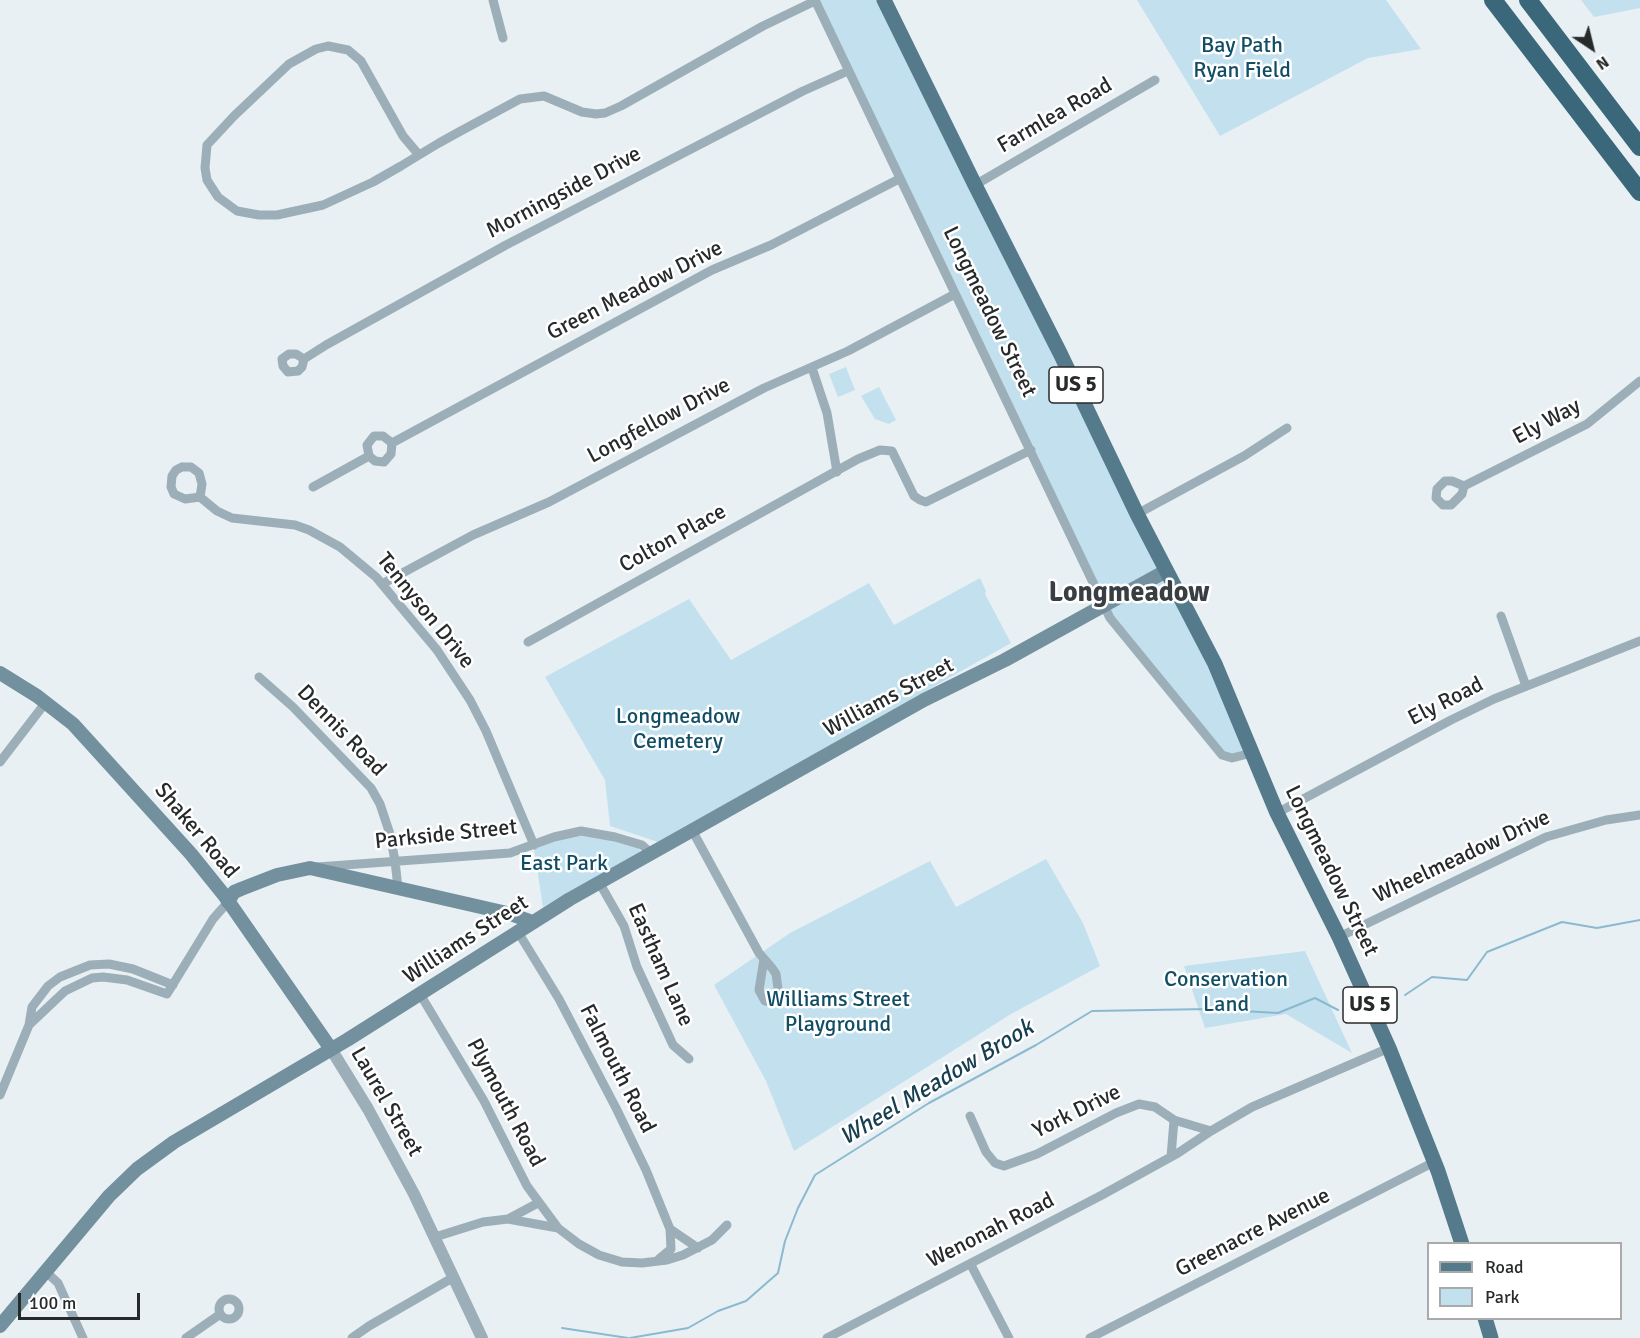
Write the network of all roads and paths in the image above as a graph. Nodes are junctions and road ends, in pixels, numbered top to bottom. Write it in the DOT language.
graph roads {
  1 [pos="493,0"];
  2 [pos="884,0"];
  3 [pos="1493,0"];
  4 [pos="1528,0"];
  5 [pos="815,1"];
  6 [pos="502,38"];
  7 [pos="848,71"];
  8 [pos="1155,80"];
  9 [pos="1640,147"];
  10 [pos="419,155"];
  11 [pos="899,178"];
  12 [pos="975,185"];
  13 [pos="1640,192"];
  14 [pos="955,294"];
  15 [pos="304,359"];
  16 [pos="812,368"];
  17 [pos="1640,381"];
  18 [pos="1287,428"];
  19 [pos="392,444"];
  20 [pos="1030,450"];
  21 [pos="369,456"];
  22 [pos="837,472"];
  23 [pos="1464,486"];
  24 [pos="313,487"];
  25 [pos="200,497"];
  26 [pos="1137,514"];
  27 [pos="1167,571"];
  28 [pos="382,584"];
  29 [pos="1104,606"];
  30 [pos="1500,616"];
  31 [pos="1640,641"];
  32 [pos="528,642"];
  33 [pos="0,673"];
  34 [pos="259,677"];
  35 [pos="1526,686"];
  36 [pos="46,702"];
  37 [pos="1252,753"];
  38 [pos="0,762"];
  39 [pos="1277,813"];
  40 [pos="1640,815"];
  41 [pos="692,830"];
  42 [pos="534,845"];
  43 [pos="651,853"];
  44 [pos="395,861"];
  45 [pos="309,868"];
  46 [pos="599,882"];
  47 [pos="398,888"];
  48 [pos="228,902"];
  49 [pos="533,922"];
  50 [pos="518,932"];
  51 [pos="1339,937"];
  52 [pos="764,959"];
  53 [pos="173,985"];
  54 [pos="420,994"];
  55 [pos="28,1025"];
  56 [pos="1389,1048"];
  57 [pos="331,1049"];
  58 [pos="689,1059"];
  59 [pos="0,1095"];
  60 [pos="970,1116"];
  61 [pos="1174,1120"];
  62 [pos="1211,1131"];
  63 [pos="1171,1157"];
  64 [pos="1434,1162"];
  65 [pos="538,1203"];
  66 [pos="508,1219"];
  67 [pos="727,1225"];
  68 [pos="558,1228"];
  69 [pos="670,1229"];
  70 [pos="435,1237"];
  71 [pos="1461,1242"];
  72 [pos="698,1248"];
  73 [pos="650,1263"];
  74 [pos="971,1265"];
  75 [pos="45,1271"];
  76 [pos="454,1278"];
  77 [pos="219,1315"];
  78 [pos="1485,1320"];
  79 [pos="0,1326"];
  80 [pos="1489,1337"];
  81 [pos="83,1338"];
  82 [pos="186,1338"];
  83 [pos="352,1338"];
  84 [pos="482,1338"];
  85 [pos="827,1338"];
  86 [pos="1009,1338"];
  87 [pos="1090,1338"];
  1 -- 6 [label="street"];
  2 -- 12 [label="main road, Longmeadow Street / US 5"];
  3 -- 13 [label="highway"];
  4 -- 9 [label="highway"];
  5 -- 7 [label="street, Longmeadow Street"];
  5 -- 10 [label="street"];
  7 -- 11 [label="street, Longmeadow Street"];
  7 -- 15 [label="street, Morningside Drive"];
  8 -- 12 [label="street, Farmlea Road"];
  10 -- 10 [label="street"];
  11 -- 14 [label="street, Longmeadow Street"];
  11 -- 19 [label="street, Green Meadow Drive"];
  12 -- 26 [label="main road, Longmeadow Street / US 5"];
  14 -- 16 [label="street, Longfellow Drive"];
  14 -- 20 [label="street, Longmeadow Street"];
  16 -- 22 [label="street"];
  16 -- 28 [label="street, Longfellow Drive"];
  17 -- 23 [label="street, Ely Way"];
  18 -- 26 [label="street"];
  19 -- 21 [label="street, Green Meadow Drive"];
  19 -- 21 [label="street, Green Meadow Drive"];
  20 -- 22 [label="street, Colton Place"];
  20 -- 29 [label="street, Longmeadow Street"];
  21 -- 24 [label="street, Green Meadow Drive"];
  22 -- 32 [label="street, Colton Place"];
  25 -- 28 [label="street, Tennyson Drive"];
  26 -- 27 [label="main road, Longmeadow Street / US 5"];
  27 -- 29 [label="main road, Williams Street"];
  27 -- 37 [label="main road, Longmeadow Street / US 5"];
  28 -- 42 [label="street, Tennyson Drive"];
  29 -- 37 [label="street, Longmeadow Street"];
  29 -- 41 [label="main road, Williams Street"];
  30 -- 35 [label="street"];
  31 -- 35 [label="street, Ely Road"];
  33 -- 36 [label="main road, Shaker Road"];
  34 -- 44 [label="street, Dennis Road"];
  35 -- 39 [label="street, Ely Road"];
  36 -- 38 [label="street"];
  36 -- 48 [label="main road, Shaker Road"];
  37 -- 39 [label="main road, Longmeadow Street / US 5"];
  39 -- 51 [label="main road, Longmeadow Street / US 5"];
  40 -- 51 [label="street, Wheelmeadow Drive"];
  41 -- 43 [label="main road, Williams Street"];
  41 -- 52 [label="street"];
  42 -- 43 [label="street, Parkside Street"];
  42 -- 44 [label="street, Parkside Street"];
  43 -- 46 [label="main road, Williams Street"];
  44 -- 45 [label="street, Parkside Street"];
  44 -- 47 [label="street, Dennis Road"];
  45 -- 47 [label="main road, Shaker Road"];
  45 -- 48 [label="main road, Shaker Road"];
  46 -- 49 [label="main road, Williams Street"];
  46 -- 58 [label="street, Eastham Lane"];
  47 -- 49 [label="main road, Shaker Road"];
  48 -- 53 [label="street"];
  48 -- 57 [label="main road, Laurel Street"];
  49 -- 50 [label="main road, Williams Street"];
  50 -- 54 [label="main road, Williams Street"];
  50 -- 69 [label="street, Falmouth Road"];
  51 -- 56 [label="main road, Longmeadow Street / US 5"];
  53 -- 55 [label="street"];
  53 -- 55 [label="street"];
  54 -- 57 [label="main road, Williams Street"];
  54 -- 65 [label="street, Plymouth Road"];
  55 -- 59 [label="street"];
  56 -- 62 [label="street"];
  56 -- 64 [label="main road, Longmeadow Street / US 5"];
  57 -- 70 [label="street, Laurel Street"];
  57 -- 75 [label="main road, Williams Street"];
  60 -- 61 [label="street, York Drive"];
  61 -- 62 [label="street, York Drive"];
  61 -- 63 [label="street"];
  62 -- 63 [label="street, Wenonah Road"];
  63 -- 74 [label="street, Wenonah Road"];
  64 -- 71 [label="main road, Longmeadow Street / US 5"];
  64 -- 87 [label="street, Greenacre Avenue"];
  65 -- 66 [label="street"];
  65 -- 68 [label="street, Plymouth Road"];
  66 -- 68 [label="street"];
  66 -- 70 [label="street"];
  67 -- 72 [label="street"];
  68 -- 73 [label="street"];
  69 -- 72 [label="street"];
  69 -- 73 [label="street"];
  70 -- 76 [label="street, Laurel Street"];
  72 -- 73 [label="street"];
  74 -- 85 [label="street, Wenonah Road"];
  74 -- 86 [label="street"];
  75 -- 79 [label="main road, Williams Street"];
  75 -- 81 [label="street"];
  76 -- 83 [label="street"];
  76 -- 84 [label="street, Laurel Street"];
  77 -- 82 [label="street"];
  78 -- 80 [label="main road"];
}
